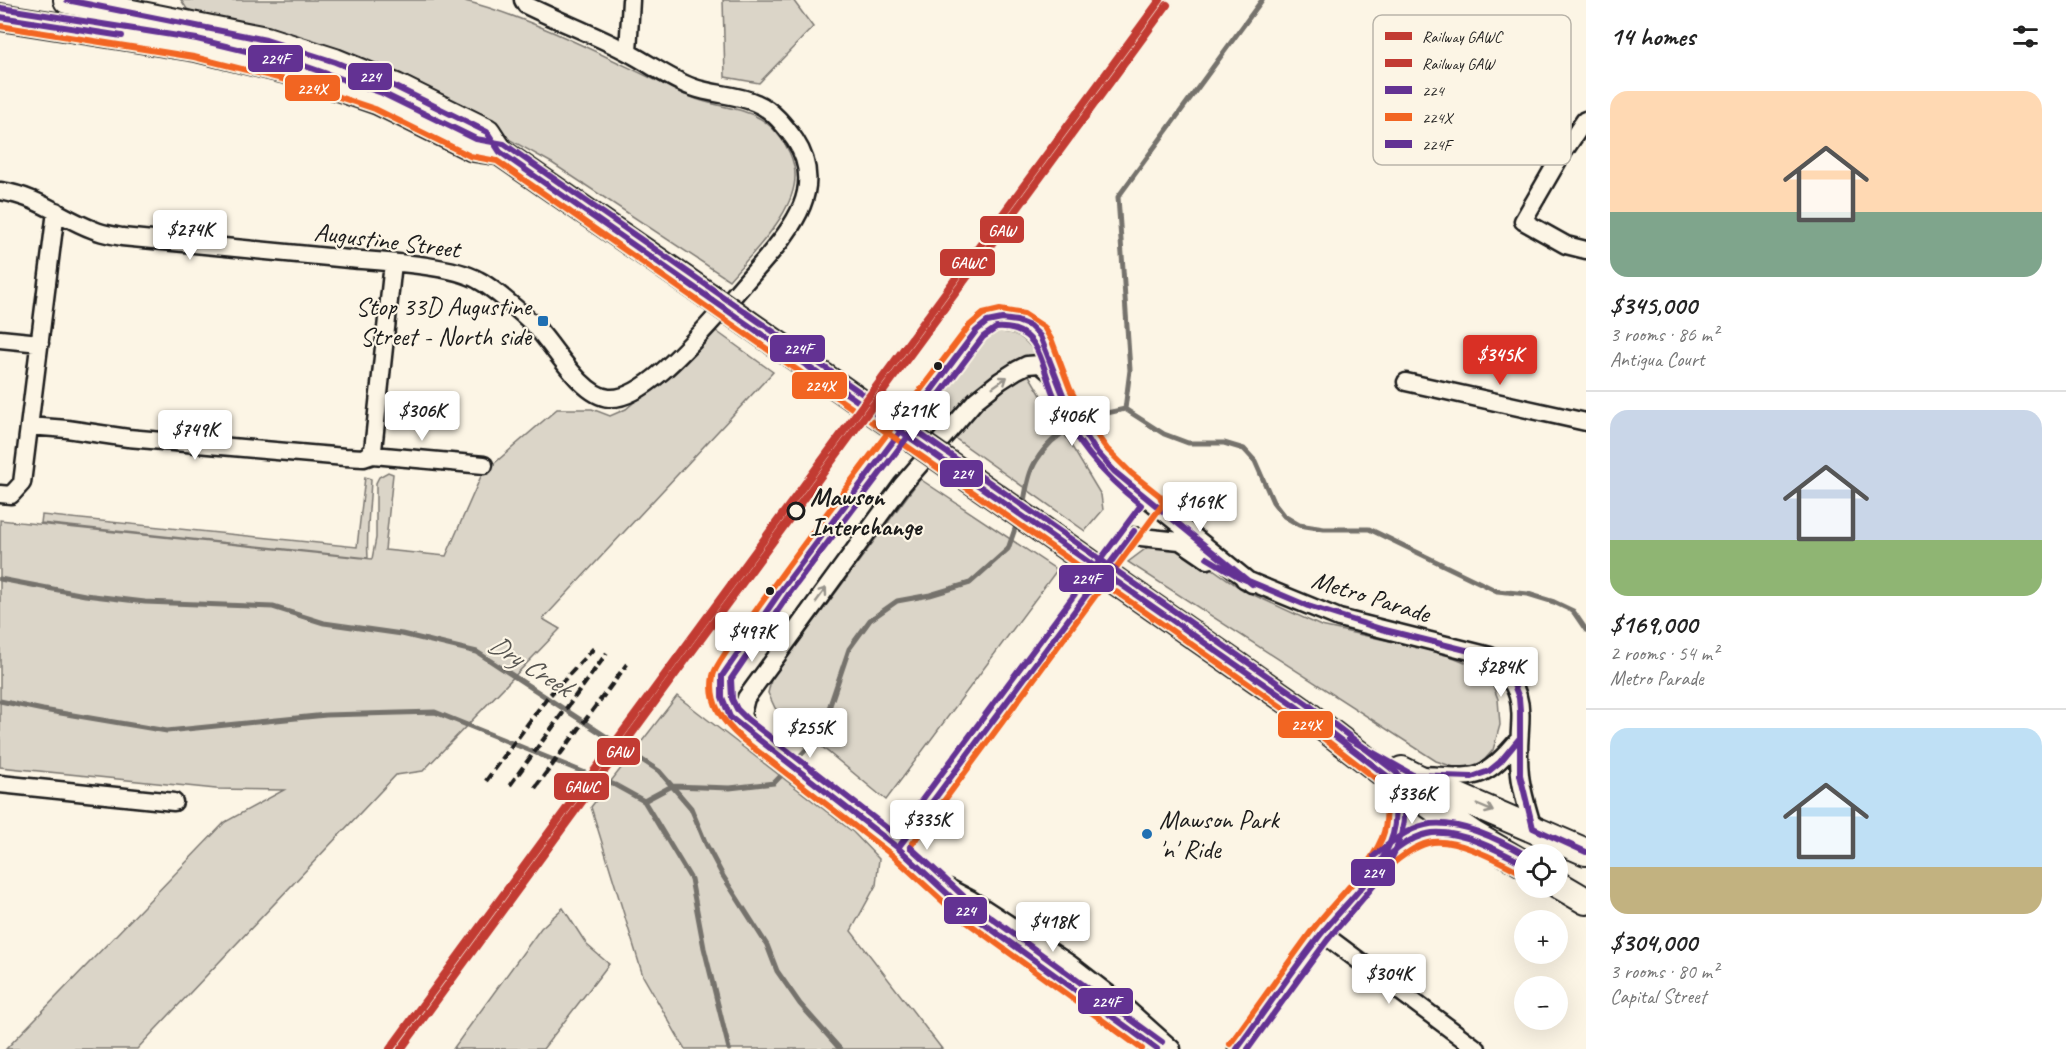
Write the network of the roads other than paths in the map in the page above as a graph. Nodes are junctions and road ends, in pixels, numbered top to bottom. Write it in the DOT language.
graph roads {
  1 [pos="67,0"];
  2 [pos="523,0"];
  3 [pos="631,0"];
  4 [pos="147,7"];
  5 [pos="0,17"];
  6 [pos="196,48"];
  7 [pos="628,52"];
  8 [pos="1585,120"];
  9 [pos="1571,141"];
  10 [pos="500,152"];
  11 [pos="1556,165"];
  12 [pos="0,191"];
  13 [pos="56,211"];
  14 [pos="1586,250"];
  15 [pos="393,263"];
  16 [pos="0,339"];
  17 [pos="40,343"];
  18 [pos="1055,377"];
  19 [pos="1406,382"];
  20 [pos="1586,422"];
  21 [pos="29,426"];
  22 [pos="364,458"];
  23 [pos="484,465"];
  24 [pos="0,494"];
  25 [pos="1131,536"];
  26 [pos="1252,584"];
  27 [pos="748,732"];
  28 [pos="1519,739"];
  29 [pos="1402,777"];
  30 [pos="0,784"];
  31 [pos="174,802"];
  32 [pos="1533,828"];
  33 [pos="1586,852"];
  34 [pos="1514,858"];
  35 [pos="1514,859"];
  36 [pos="1379,863"];
  37 [pos="932,880"];
  38 [pos="1568,890"];
  39 [pos="1586,901"];
  40 [pos="1322,933"];
  41 [pos="1157,1049"];
  42 [pos="1172,1049"];
  43 [pos="1237,1049"];
  44 [pos="1477,1049"];
  1 -- 4 [label="main road"];
  2 -- 7 [label="street, Augustine Street"];
  3 -- 7 [label="street"];
  4 -- 6 [label="main road"];
  4 -- 10 [label="main road"];
  5 -- 6 [label="main road"];
  6 -- 10 [label="main road"];
  7 -- 15 [label="street, Augustine Street"];
  8 -- 9 [label="street"];
  10 -- 29 [label="main road, bridge"];
  11 -- 14 [label="street"];
  12 -- 13 [label="street, Augustine Street"];
  13 -- 15 [label="street, Augustine Street"];
  13 -- 17 [label="street"];
  15 -- 22 [label="street"];
  16 -- 17 [label="street"];
  17 -- 21 [label="street"];
  18 -- 26 [label="street, Metro Parade"];
  27 -- 18 [label="street, one-way"];
  18 -- 27 [label="street, Metro Parade"];
  19 -- 20 [label="street"];
  21 -- 22 [label="street"];
  21 -- 24 [label="street"];
  22 -- 23 [label="street"];
  25 -- 26 [label="street, Metro Parade"];
  26 -- 28 [label="street, Metro Parade"];
  27 -- 37 [label="street"];
  28 -- 29 [label="street"];
  28 -- 32 [label="street, Metro Parade"];
  29 -- 32 [label="main road, one-way"];
  29 -- 34 [label="main road"];
  29 -- 36 [label="street"];
  30 -- 31 [label="street"];
  32 -- 33 [label="main road"];
  35 -- 36 [label="street"];
  36 -- 40 [label="street"];
  37 -- 41 [label="street"];
  37 -- 42 [label="street"];
  38 -- 39 [label="main road"];
  40 -- 43 [label="street"];
  40 -- 44 [label="street"];
}
